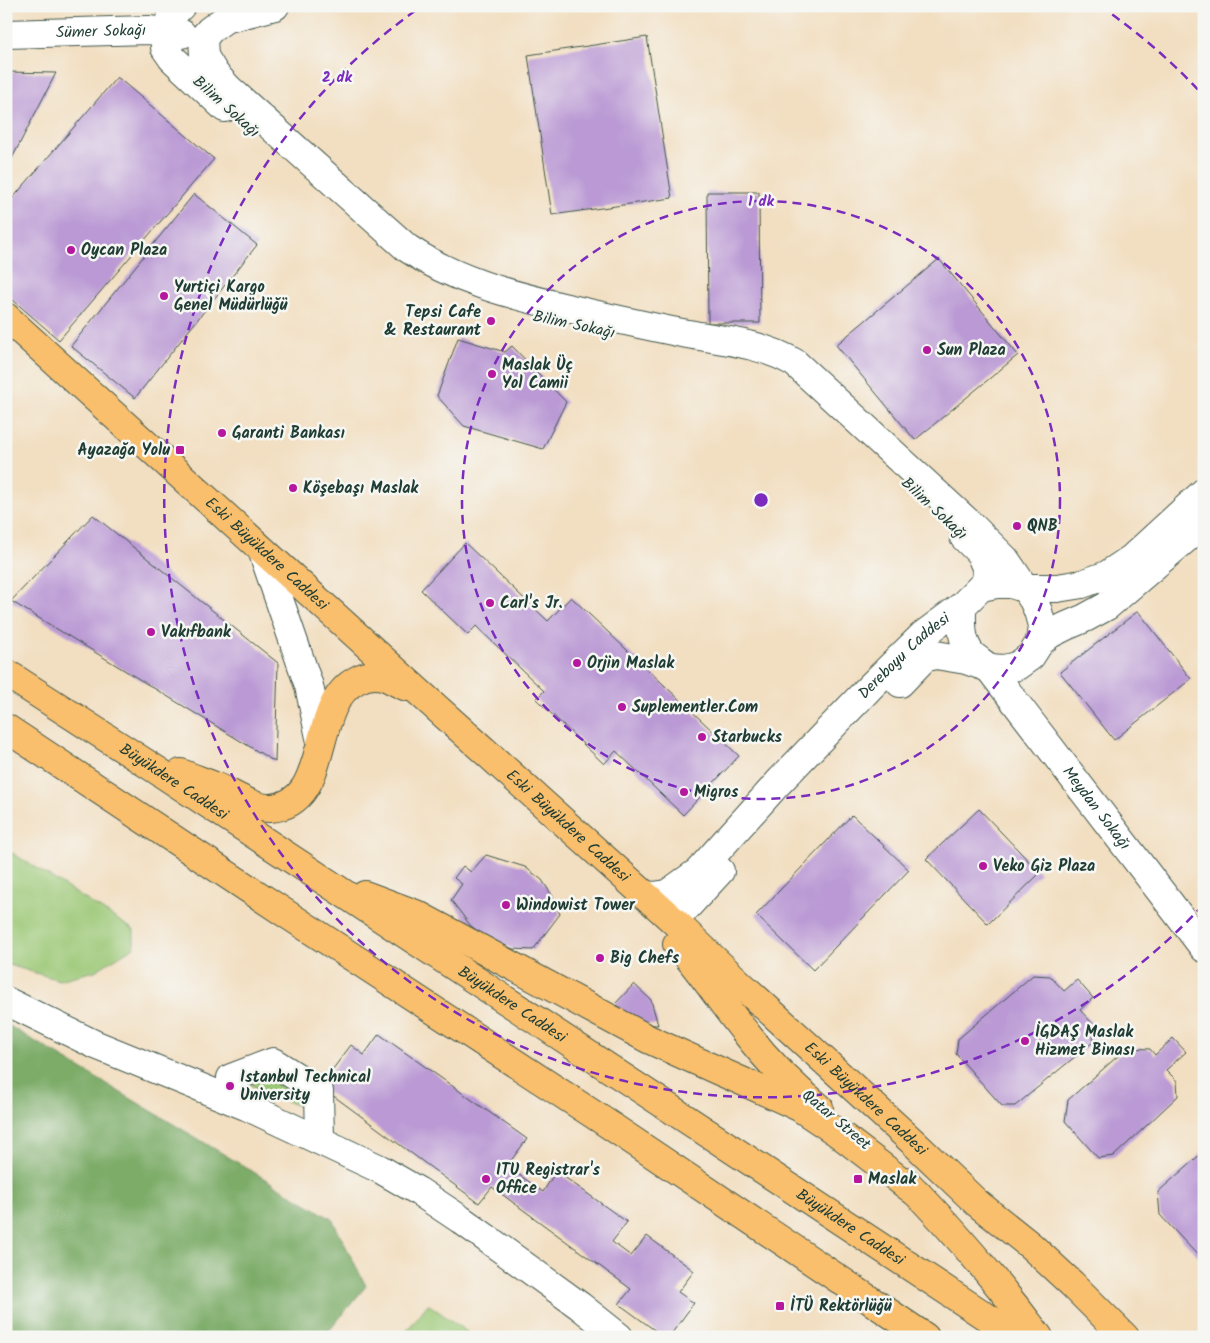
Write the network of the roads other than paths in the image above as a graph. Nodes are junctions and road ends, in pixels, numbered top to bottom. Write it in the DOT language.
graph roads {
  1 [pos="181,6"];
  2 [pos="276,6"];
  3 [pos="164,32"];
  4 [pos="6,34"];
  5 [pos="203,38"];
  6 [pos="6,317"];
  7 [pos="1204,492"];
  8 [pos="1204,523"];
  9 [pos="262,550"];
  10 [pos="1024,588"];
  11 [pos="971,596"];
  12 [pos="1040,642"];
  13 [pos="989,668"];
  14 [pos="6,673"];
  15 [pos="420,693"];
  16 [pos="6,728"];
  17 [pos="321,742"];
  18 [pos="155,769"];
  19 [pos="321,879"];
  20 [pos="645,895"];
  21 [pos="675,922"];
  22 [pos="1204,948"];
  23 [pos="6,1001"];
  24 [pos="231,1078"];
  25 [pos="320,1140"];
  26 [pos="918,1194"];
  27 [pos="837,1278"];
  28 [pos="619,1337"];
  29 [pos="894,1337"];
  30 [pos="925,1337"];
  31 [pos="1017,1337"];
  32 [pos="1039,1337"];
  33 [pos="1125,1337"];
  1 -- 3 [label="street, Sümer Sokağı"];
  2 -- 5 [label="street"];
  3 -- 4 [label="street, Sümer Sokağı"];
  3 -- 5 [label="street"];
  3 -- 11 [label="street, Bilim Sokağı"];
  5 -- 10 [label="street, Bilim Sokağı"];
  6 -- 9 [label="main road, Eski Büyükdere Caddesi"];
  7 -- 10 [label="street, Dereboyu Caddesi"];
  8 -- 12 [label="street"];
  9 -- 15 [label="main road, Eski Büyükdere Caddesi"];
  9 -- 17 [label="street"];
  10 -- 11 [label="street, Dereboyu Caddesi"];
  10 -- 12 [label="street"];
  11 -- 13 [label="street"];
  11 -- 20 [label="street, Dereboyu Caddesi"];
  12 -- 13 [label="street"];
  13 -- 21 [label="street, Dereboyu Caddesi"];
  13 -- 22 [label="street, Meydan Sokağı"];
  14 -- 18 [label="main road, Büyükdere Caddesi"];
  15 -- 17 [label="main road"];
  15 -- 20 [label="main road, Eski Büyükdere Caddesi"];
  16 -- 27 [label="main road"];
  17 -- 18 [label="main road"];
  18 -- 19 [label="main road, Büyükdere Caddesi"];
  19 -- 26 [label="main road"];
  19 -- 31 [label="main road, Büyükdere Caddesi"];
  20 -- 21 [label="main road, Eski Büyükdere Caddesi"];
  20 -- 26 [label="main road, Qatar Street"];
  21 -- 33 [label="main road, Eski Büyükdere Caddesi"];
  23 -- 25 [label="street"];
  24 -- 25 [label="street"];
  25 -- 28 [label="street"];
  26 -- 32 [label="main road, Qatar Street"];
  27 -- 29 [label="main road"];
  27 -- 30 [label="main road"];
}
